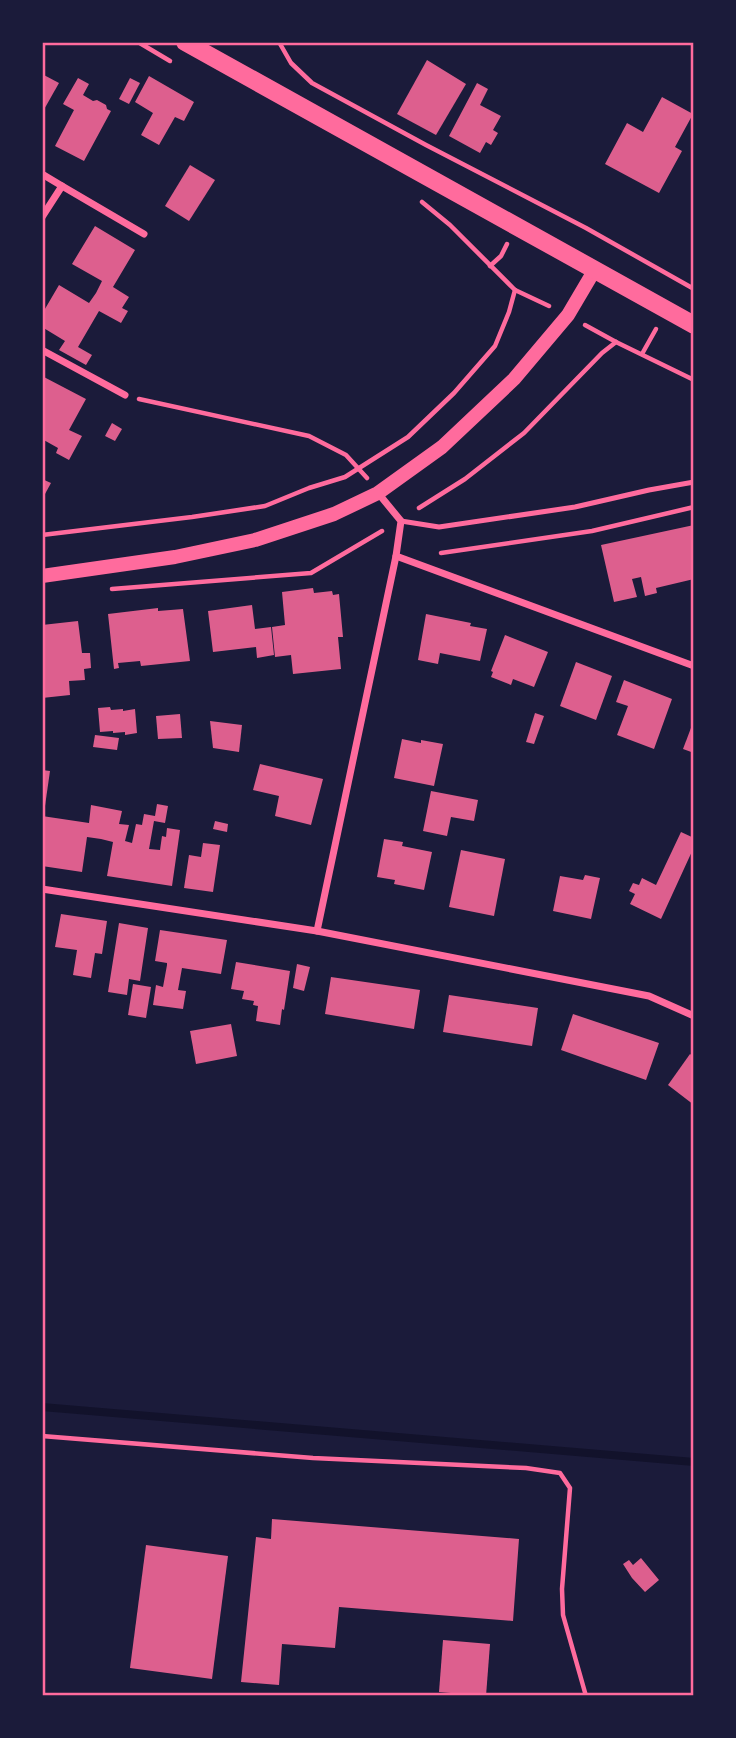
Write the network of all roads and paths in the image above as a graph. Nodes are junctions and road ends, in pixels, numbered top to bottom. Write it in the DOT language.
graph roads {
  1 [pos="138,42"];
  2 [pos="279,42"];
  3 [pos="197,45"];
  4 [pos="173,62"];
  5 [pos="42,174"];
  6 [pos="62,186"];
  7 [pos="418,198"];
  8 [pos="42,217"];
  9 [pos="144,234"];
  10 [pos="594,271"];
  11 [pos="694,289"];
  12 [pos="667,310"];
  13 [pos="694,325"];
  14 [pos="42,350"];
  15 [pos="642,354"];
  16 [pos="694,380"];
  17 [pos="125,396"];
  18 [pos="359,468"];
  19 [pos="694,482"];
  20 [pos="378,493"];
  21 [pos="694,508"];
  22 [pos="401,521"];
  23 [pos="42,535"];
  24 [pos="396,556"];
  25 [pos="425,567"];
  26 [pos="42,576"];
  27 [pos="102,590"];
  28 [pos="694,666"];
  29 [pos="42,889"];
  30 [pos="317,932"];
  31 [pos="694,1016"];
  32 [pos="42,1436"];
  33 [pos="586,1696"];
  1 -- 4 [label="path"];
  2 -- 11 [label="path"];
  3 -- 10 [label="main road"];
  5 -- 6 [label="street"];
  6 -- 8 [label="street"];
  6 -- 9 [label="street"];
  7 -- 18 [label="path"];
  10 -- 12 [label="main road"];
  10 -- 20 [label="main road"];
  12 -- 13 [label="main road"];
  12 -- 15 [label="path"];
  14 -- 17 [label="street"];
  15 -- 16 [label="path"];
  15 -- 22 [label="path"];
  17 -- 18 [label="path"];
  18 -- 20 [label="path"];
  18 -- 23 [label="path"];
  19 -- 22 [label="lane"];
  20 -- 22 [label="street"];
  20 -- 26 [label="main road"];
  21 -- 25 [label="path"];
  22 -- 24 [label="street"];
  22 -- 27 [label="path"];
  24 -- 25 [label="street"];
  24 -- 30 [label="street"];
  25 -- 28 [label="street"];
  29 -- 30 [label="street"];
  30 -- 31 [label="street"];
  32 -- 33 [label="path"];
}
